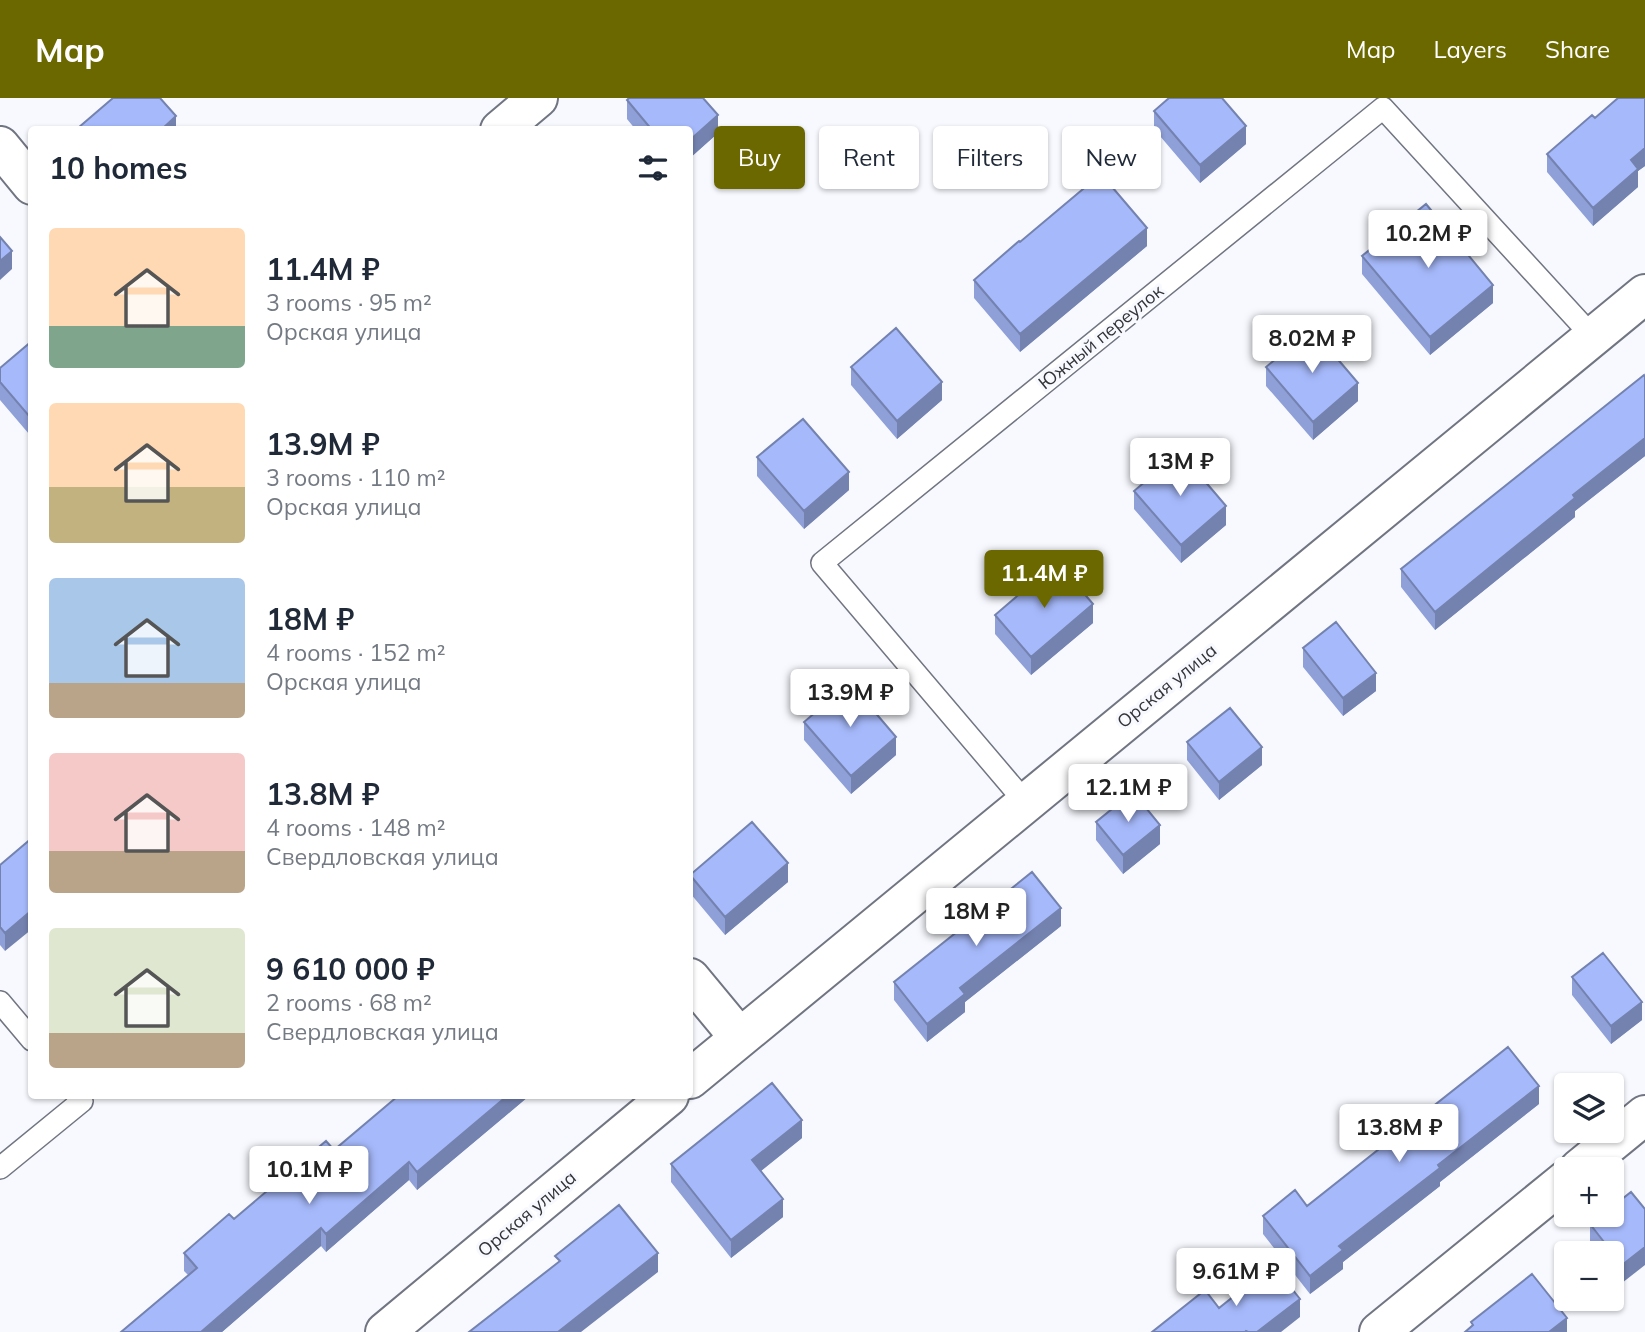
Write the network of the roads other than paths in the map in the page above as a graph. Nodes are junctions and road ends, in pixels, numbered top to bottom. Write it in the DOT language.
graph roads {
  1 [pos="538,98"];
  2 [pos="505,126"];
  3 [pos="0,146"];
  4 [pos="28,179"];
  5 [pos="1645,294"];
  6 [pos="1593,337"];
  7 [pos="1026,803"];
  8 [pos="693,982"];
  9 [pos="0,1002"];
  10 [pos="28,1035"];
  11 [pos="739,1037"];
  12 [pos="693,1076"];
  13 [pos="80,1099"];
  14 [pos="665,1099"];
  15 [pos="1645,1115"];
  16 [pos="1594,1157"];
  17 [pos="0,1168"];
  18 [pos="1554,1190"];
  19 [pos="384,1332"];
  20 [pos="1379,1332"];
  1 -- 2 [label="street"];
  3 -- 4 [label="street"];
  5 -- 6 [label="street, Орская улица"];
  6 -- 7 [label="street, Орская улица"];
  6 -- 7 [label="lane, Южный переулок"];
  7 -- 11 [label="street, Орская улица"];
  8 -- 11 [label="street"];
  9 -- 10 [label="lane"];
  11 -- 12 [label="street, Орская улица"];
  13 -- 17 [label="lane"];
  14 -- 19 [label="street, Орская улица"];
  15 -- 16 [label="street"];
  18 -- 20 [label="street"];
}
